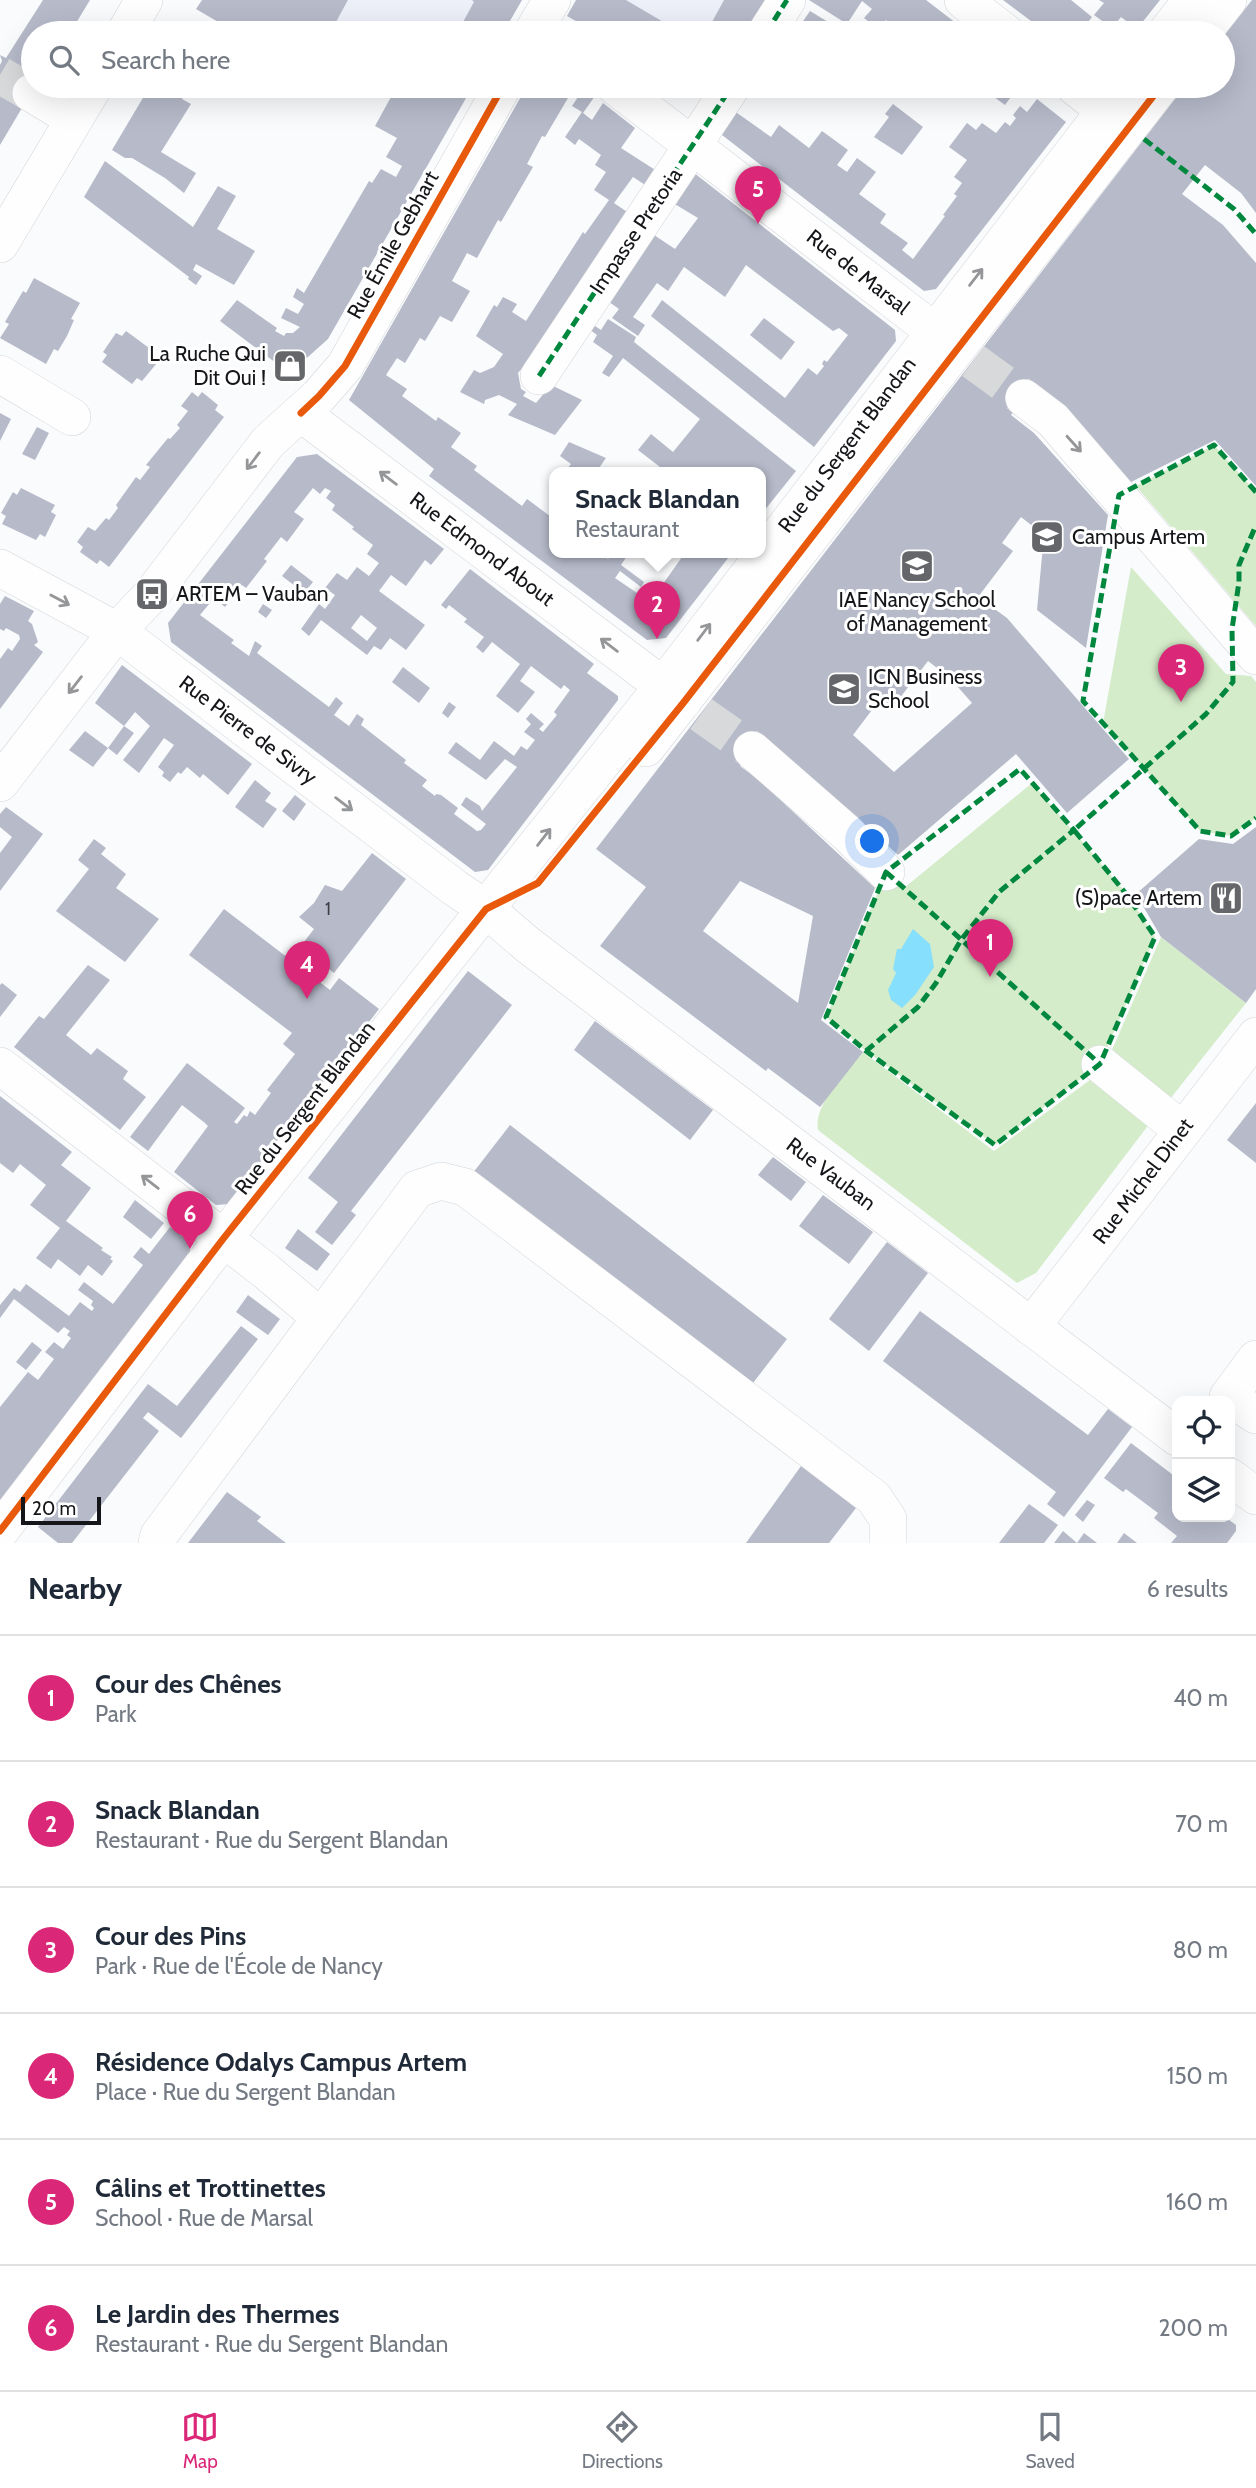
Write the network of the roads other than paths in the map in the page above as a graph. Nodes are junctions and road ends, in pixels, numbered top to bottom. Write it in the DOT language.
graph roads {
  1 [pos="144,0"];
  2 [pos="787,0"];
  3 [pos="963,0"];
  4 [pos="1192,0"];
  5 [pos="1228,0"];
  6 [pos="132,21"];
  7 [pos="774,21"];
  8 [pos="990,21"];
  9 [pos="1175,21"];
  10 [pos="1211,21"];
  11 [pos="38,98"];
  12 [pos="87,98"];
  13 [pos="496,98"];
  14 [pos="631,98"];
  15 [pos="725,98"];
  16 [pos="1094,98"];
  17 [pos="1147,98"];
  18 [pos="1125,116"];
  19 [pos="74,119"];
  20 [pos="694,145"];
  21 [pos="0,244"];
  22 [pos="955,347"];
  23 [pos="0,374"];
  24 [pos="538,376"];
  25 [pos="1024,398"];
  26 [pos="301,413"];
  27 [pos="72,417"];
  28 [pos="0,568"];
  29 [pos="1158,570"];
  30 [pos="117,631"];
  31 [pos="1256,656"];
  32 [pos="682,701"];
  33 [pos="752,750"];
  34 [pos="0,783"];
  35 [pos="886,872"];
  36 [pos="486,909"];
  37 [pos="1256,1036"];
  38 [pos="1100,1063"];
  39 [pos="0,1066"];
  40 [pos="1182,1130"];
  41 [pos="223,1239"];
  42 [pos="321,1318"];
  43 [pos="1031,1326"];
  44 [pos="1256,1359"];
  45 [pos="1256,1415"];
  46 [pos="1172,1433"];
  47 [pos="1235,1481"];
  48 [pos="1256,1496"];
  49 [pos="0,1531"];
  50 [pos="157,1543"];
  51 [pos="888,1543"];
  1 -- 6 [label="street"];
  2 -- 7 [label="street"];
  3 -- 8 [label="street"];
  4 -- 9 [label="street"];
  5 -- 10 [label="street"];
  11 -- 19 [label="street"];
  12 -- 19 [label="street"];
  13 -- 26 [label="street, Rue Émile Gebhart"];
  14 -- 20 [label="street, Rue de Marsal"];
  15 -- 20 [label="street, Impasse Pretoria"];
  16 -- 18 [label="street"];
  17 -- 18 [label="street, Rue du Sergent Blandan"];
  22 -- 18 [label="street, Rue du Sergent Blandan, one-way"];
  19 -- 21 [label="street"];
  20 -- 22 [label="street, Rue de Marsal"];
  20 -- 24 [label="street, Impasse Pretoria"];
  32 -- 22 [label="street, Rue du Sergent Blandan, one-way"];
  23 -- 27 [label="street"];
  25 -- 31 [label="street, one-way"];
  26 -- 30 [label="street, Rue Émile Gebhart, one-way"];
  32 -- 26 [label="street, Rue Edmond About, one-way"];
  28 -- 30 [label="street, Rue Pierre de Sivry, one-way"];
  29 -- 31 [label="street"];
  30 -- 34 [label="street, Rue Émile Gebhart, one-way"];
  30 -- 36 [label="street, Rue Pierre de Sivry, one-way"];
  36 -- 32 [label="street, Rue du Sergent Blandan, one-way"];
  33 -- 35 [label="street"];
  36 -- 41 [label="street, Rue du Sergent Blandan"];
  36 -- 43 [label="street, Rue Vauban"];
  37 -- 40 [label="street, Rue Michel Dinet"];
  38 -- 40 [label="street"];
  41 -- 39 [label="street, one-way"];
  40 -- 43 [label="street, Rue Michel Dinet"];
  41 -- 42 [label="street"];
  41 -- 49 [label="street, Rue du Sergent Blandan"];
  42 -- 50 [label="street"];
  42 -- 51 [label="street"];
  43 -- 46 [label="street, Rue Vauban"];
  44 -- 45 [label="street"];
  47 -- 48 [label="street"];
}
